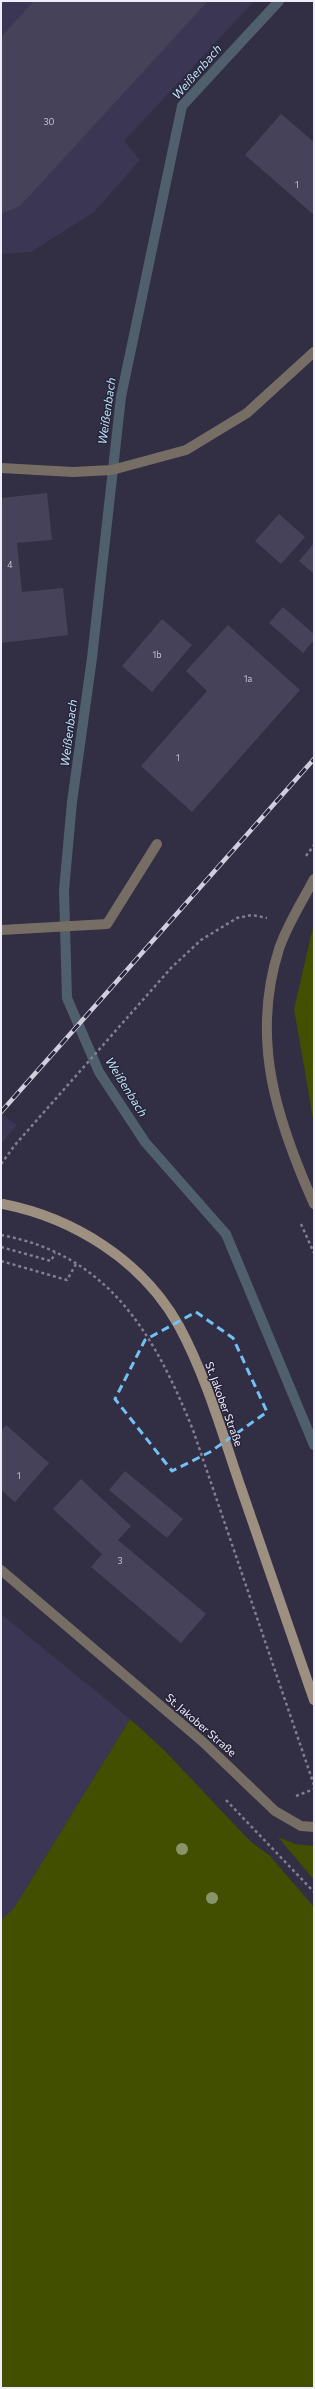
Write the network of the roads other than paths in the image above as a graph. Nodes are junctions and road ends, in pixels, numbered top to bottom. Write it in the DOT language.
graph roads {
  1 [pos="314,352"];
  2 [pos="1,468"];
  3 [pos="157,844"];
  4 [pos="314,879"];
  5 [pos="1,930"];
  6 [pos="3,1204"];
  7 [pos="314,1204"];
  8 [pos="1,1570"];
  9 [pos="314,1700"];
  10 [pos="314,1827"];
  1 -- 2 [label="street"];
  3 -- 5 [label="street"];
  4 -- 7 [label="street"];
  6 -- 9 [label="main road, St. Jakober Straße"];
  8 -- 10 [label="street, St. Jakober Straße"];
}
